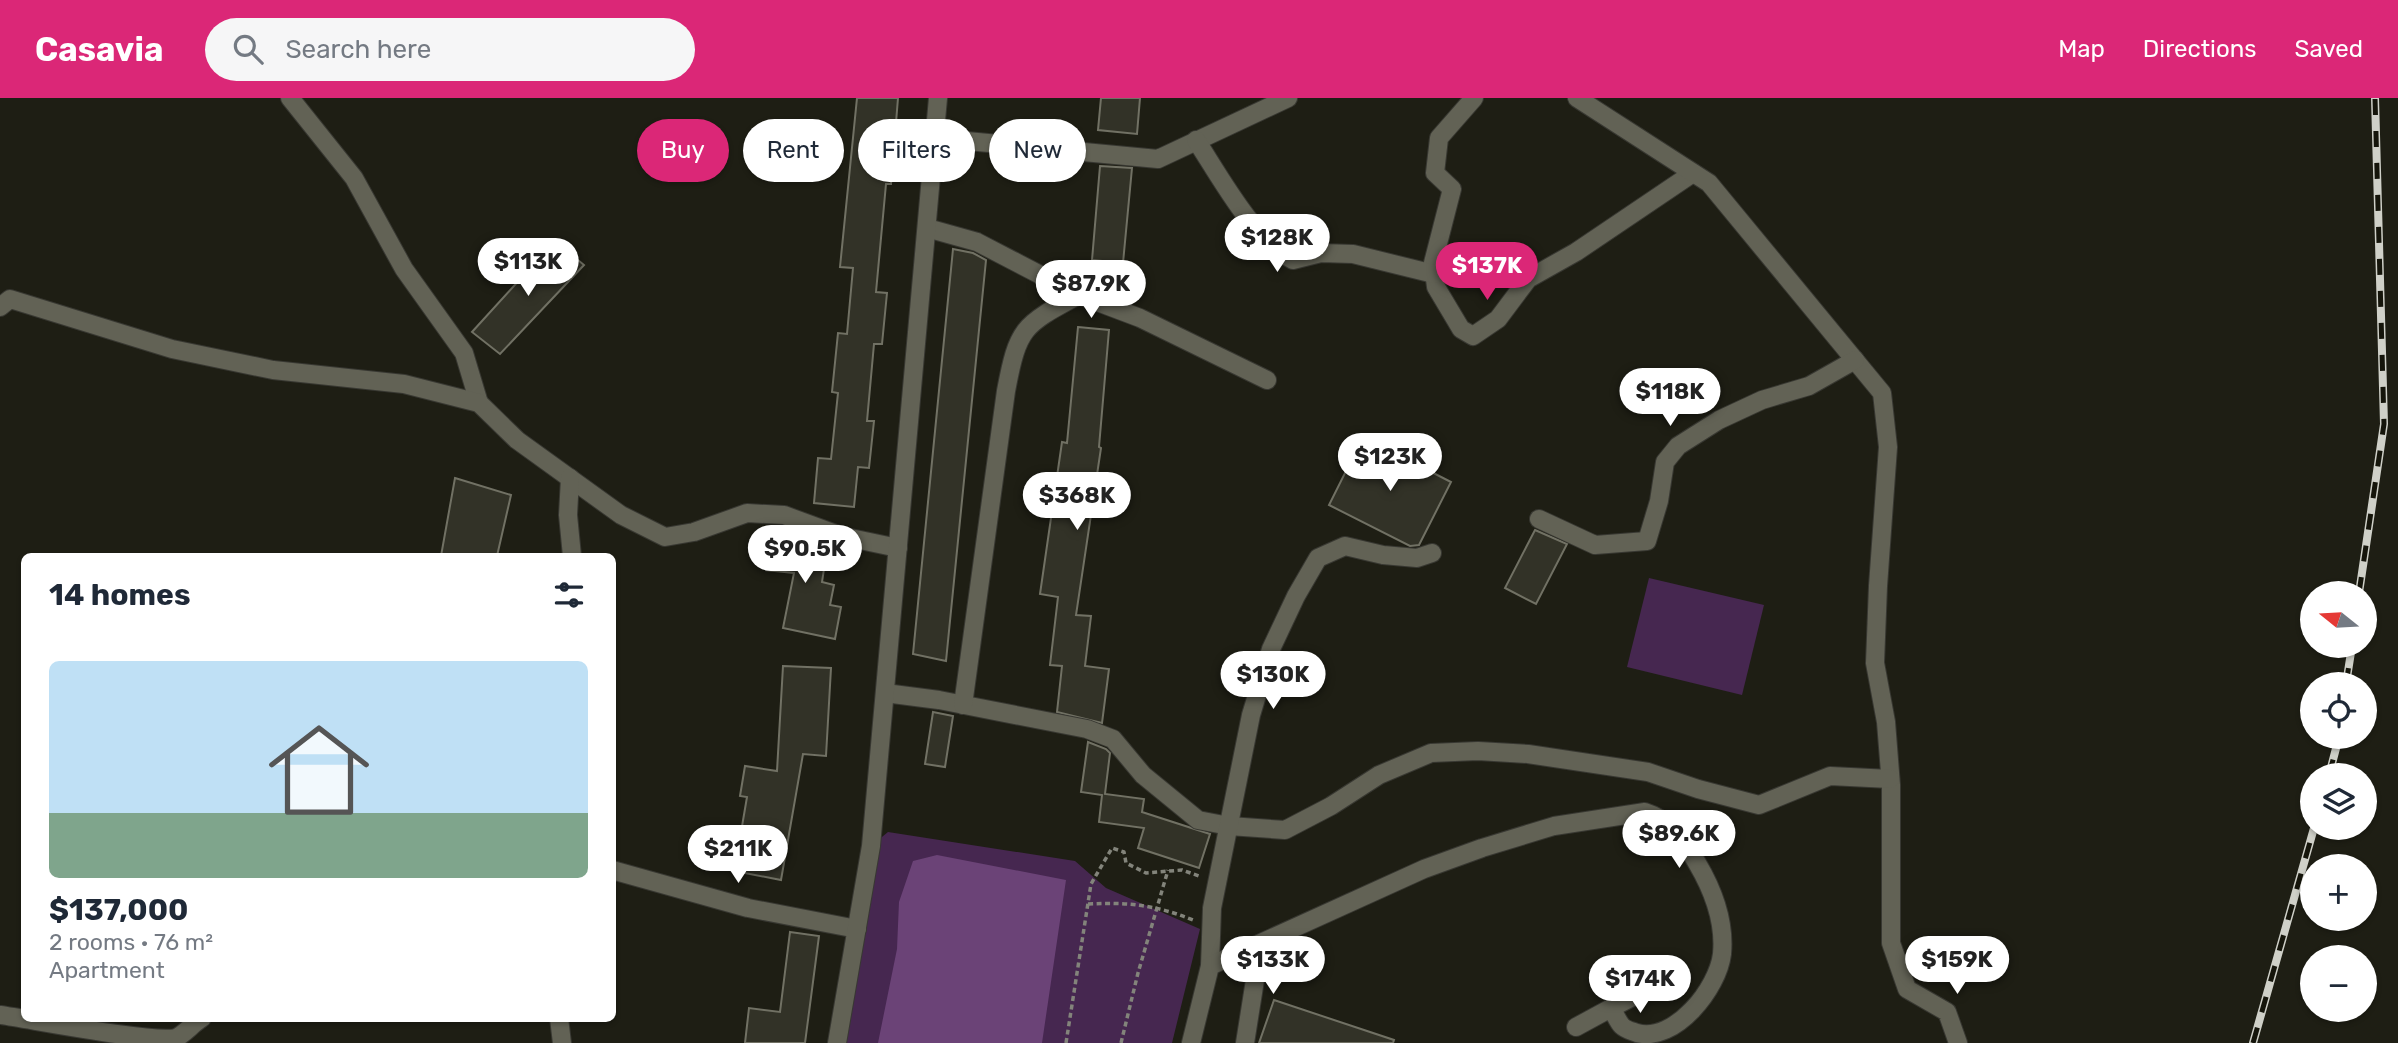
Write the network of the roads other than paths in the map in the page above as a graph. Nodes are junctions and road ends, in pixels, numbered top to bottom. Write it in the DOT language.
graph roads {
  1 [pos="290,98"];
  2 [pos="938,98"];
  3 [pos="1289,98"];
  4 [pos="1474,98"];
  5 [pos="1577,98"];
  6 [pos="936,119"];
  7 [pos="1196,141"];
  8 [pos="975,142"];
  9 [pos="1693,173"];
  10 [pos="931,182"];
  11 [pos="927,228"];
  12 [pos="1434,274"];
  13 [pos="1079,295"];
  14 [pos="0,306"];
  15 [pos="1856,360"];
  16 [pos="1267,380"];
  17 [pos="479,404"];
  18 [pos="570,478"];
  19 [pos="1539,519"];
  20 [pos="898,548"];
  21 [pos="572,553"];
  22 [pos="1432,553"];
  23 [pos="885,693"];
  24 [pos="964,705"];
  25 [pos="1890,779"];
  26 [pos="1229,826"];
  27 [pos="616,871"];
  28 [pos="857,929"];
  29 [pos="1246,949"];
  30 [pos="1210,966"];
  31 [pos="1650,988"];
  32 [pos="1611,1008"];
  33 [pos="0,1015"];
  34 [pos="21,1019"];
  35 [pos="37,1022"];
  36 [pos="197,1022"];
  37 [pos="559,1022"];
  38 [pos="1576,1027"];
  39 [pos="562,1043"];
  40 [pos="837,1043"];
  41 [pos="1191,1043"];
  42 [pos="1245,1043"];
  43 [pos="1958,1043"];
  1 -- 17 [label="street"];
  2 -- 6 [label="street"];
  3 -- 7 [label="street"];
  4 -- 12 [label="street"];
  5 -- 9 [label="street"];
  7 -- 8 [label="street"];
  7 -- 12 [label="street"];
  9 -- 12 [label="street"];
  9 -- 15 [label="street"];
  10 -- 11 [label="street"];
  11 -- 13 [label="street"];
  11 -- 20 [label="street"];
  13 -- 16 [label="street"];
  13 -- 24 [label="street"];
  14 -- 17 [label="street"];
  15 -- 19 [label="street"];
  15 -- 25 [label="street"];
  17 -- 18 [label="street"];
  18 -- 20 [label="street"];
  18 -- 21 [label="street"];
  20 -- 23 [label="street"];
  22 -- 26 [label="street"];
  23 -- 24 [label="street"];
  23 -- 28 [label="street"];
  24 -- 26 [label="street"];
  25 -- 26 [label="street"];
  25 -- 43 [label="street"];
  26 -- 30 [label="street"];
  27 -- 28 [label="street"];
  28 -- 40 [label="street"];
  29 -- 30 [label="street"];
  29 -- 32 [label="street"];
  29 -- 42 [label="street"];
  30 -- 41 [label="street"];
  31 -- 32 [label="street"];
  32 -- 38 [label="street"];
  33 -- 34 [label="street"];
  35 -- 36 [label="street"];
  37 -- 39 [label="street"];
}
